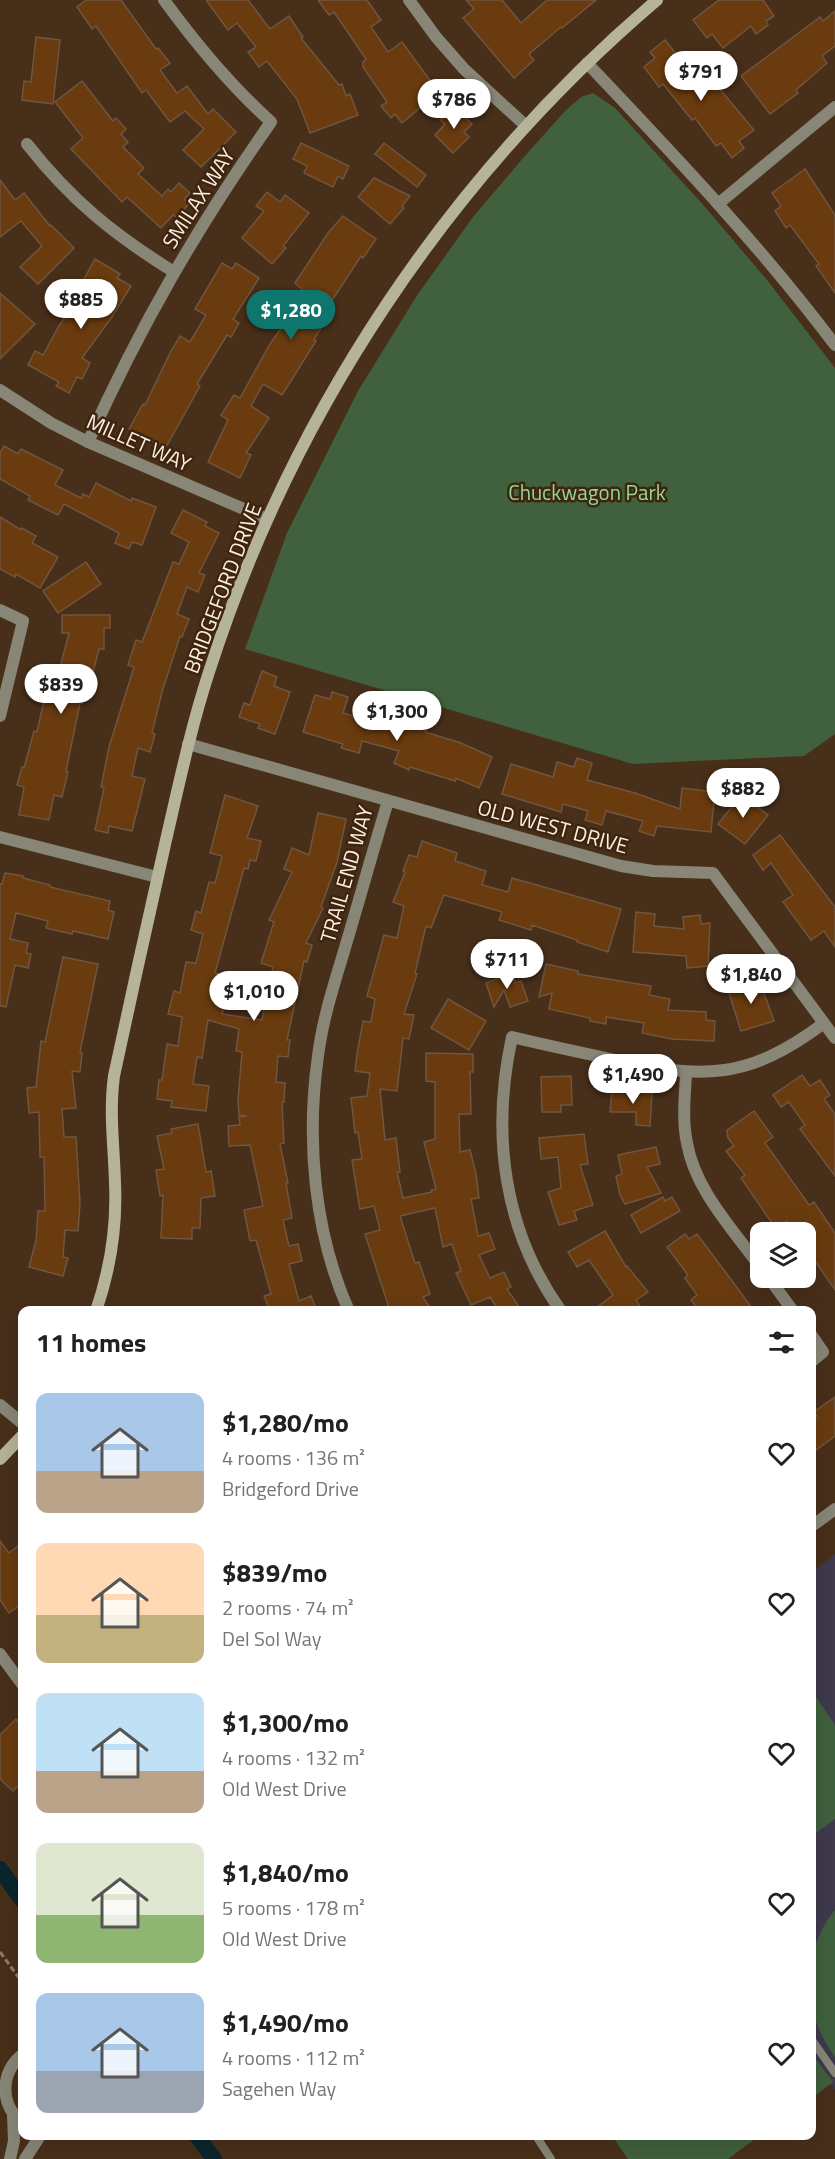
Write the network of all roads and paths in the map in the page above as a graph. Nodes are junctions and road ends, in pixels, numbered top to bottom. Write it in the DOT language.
graph roads {
  1 [pos="164,0"];
  2 [pos="409,0"];
  3 [pos="655,1"];
  4 [pos="587,63"];
  5 [pos="835,107"];
  6 [pos="526,126"];
  7 [pos="27,144"];
  8 [pos="718,204"];
  9 [pos="174,272"];
  10 [pos="835,345"];
  11 [pos="0,390"];
  12 [pos="88,442"];
  13 [pos="267,519"];
  14 [pos="0,610"];
  15 [pos="0,716"];
  16 [pos="188,744"];
  17 [pos="388,801"];
  18 [pos="0,837"];
  19 [pos="157,877"];
  20 [pos="824,1023"];
  21 [pos="835,1038"];
  22 [pos="686,1073"];
  23 [pos="750,1253"];
  24 [pos="776,1288"];
  25 [pos="97,1306"];
  26 [pos="347,1306"];
  27 [pos="558,1306"];
  28 [pos="789,1306"];
  29 [pos="816,1342"];
  30 [pos="816,1358"];
  31 [pos="0,1405"];
  32 [pos="18,1420"];
  33 [pos="18,1440"];
  34 [pos="0,1459"];
  35 [pos="835,1509"];
  36 [pos="816,1523"];
  37 [pos="0,1654"];
  38 [pos="18,1679"];
  39 [pos="0,1952"];
  40 [pos="18,1977"];
  41 [pos="816,2046"];
  42 [pos="18,2058"];
  43 [pos="0,2062"];
  44 [pos="835,2073"];
  45 [pos="2,2097"];
  46 [pos="18,2118"];
  47 [pos="37,2140"];
  48 [pos="539,2140"];
  49 [pos="10,2159"];
  50 [pos="25,2159"];
  51 [pos="551,2159"];
  1 -- 9 [label="street, SMILAX WAY"];
  2 -- 6 [label="street"];
  3 -- 4 [label="street, BRIDGEFORD DRIVE"];
  4 -- 6 [label="street, BRIDGEFORD DRIVE"];
  4 -- 8 [label="street"];
  5 -- 8 [label="street"];
  6 -- 13 [label="street, BRIDGEFORD DRIVE"];
  7 -- 9 [label="street"];
  8 -- 10 [label="street"];
  9 -- 12 [label="street, SMILAX WAY"];
  11 -- 12 [label="street, MILLET WAY"];
  12 -- 13 [label="street, MILLET WAY"];
  13 -- 16 [label="street, BRIDGEFORD DRIVE"];
  14 -- 15 [label="street"];
  16 -- 17 [label="street, OLD WEST DRIVE"];
  16 -- 19 [label="street, BRIDGEFORD DRIVE"];
  17 -- 20 [label="street, OLD WEST DRIVE"];
  17 -- 26 [label="street, TRAIL END WAY"];
  18 -- 19 [label="street"];
  19 -- 25 [label="street, BRIDGEFORD DRIVE"];
  20 -- 21 [label="street, OLD WEST DRIVE"];
  20 -- 22 [label="street"];
  22 -- 23 [label="street"];
  22 -- 27 [label="street"];
  24 -- 28 [label="street"];
  29 -- 30 [label="street"];
  31 -- 32 [label="street"];
  33 -- 34 [label="street"];
  35 -- 36 [label="street"];
  37 -- 38 [label="street"];
  39 -- 40 [label="path"];
  41 -- 44 [label="lane"];
  42 -- 43 [label="street"];
  42 -- 45 [label="street"];
  45 -- 46 [label="street"];
  46 -- 49 [label="street"];
  47 -- 50 [label="street"];
  48 -- 51 [label="lane"];
}
